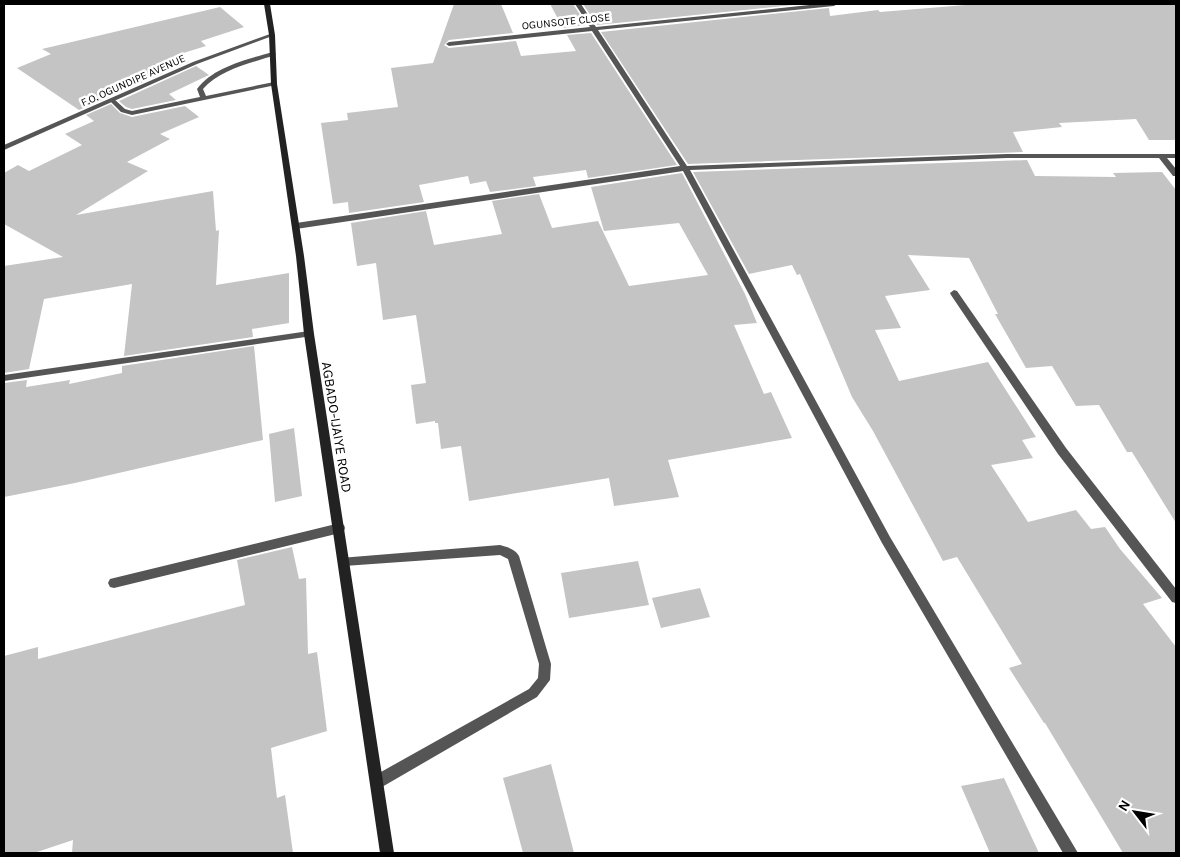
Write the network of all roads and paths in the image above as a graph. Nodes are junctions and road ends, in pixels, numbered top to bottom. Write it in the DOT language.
graph roads {
  1 [pos="267,4"];
  2 [pos="578,4"];
  3 [pos="834,4"];
  4 [pos="593,28"];
  5 [pos="272,35"];
  6 [pos="449,44"];
  7 [pos="273,54"];
  8 [pos="274,84"];
  9 [pos="204,98"];
  10 [pos="112,100"];
  11 [pos="4,148"];
  12 [pos="1160,156"];
  13 [pos="1176,156"];
  14 [pos="685,168"];
  15 [pos="1176,174"];
  16 [pos="296,226"];
  17 [pos="954,292"];
  18 [pos="309,334"];
  19 [pos="4,378"];
  20 [pos="340,528"];
  21 [pos="344,561"];
  22 [pos="114,583"];
  23 [pos="1176,598"];
  24 [pos="377,782"];
  25 [pos="387,853"];
  26 [pos="1071,853"];
  1 -- 5 [label="street, AGBADO-IJAIYE ROAD"];
  2 -- 4 [label="street"];
  3 -- 4 [label="street, OGUNSOTE CLOSE"];
  4 -- 6 [label="street, OGUNSOTE CLOSE"];
  4 -- 14 [label="street"];
  5 -- 7 [label="street, AGBADO-IJAIYE ROAD"];
  5 -- 10 [label="street, F.O. OGUNDIPE AVENUE"];
  7 -- 8 [label="street, AGBADO-IJAIYE ROAD"];
  7 -- 9 [label="street"];
  8 -- 9 [label="street"];
  8 -- 16 [label="street, AGBADO-IJAIYE ROAD"];
  9 -- 10 [label="street"];
  10 -- 11 [label="street, F.O. OGUNDIPE AVENUE"];
  12 -- 13 [label="street"];
  12 -- 14 [label="street"];
  12 -- 15 [label="street"];
  14 -- 16 [label="street"];
  14 -- 26 [label="street"];
  16 -- 18 [label="street, AGBADO-IJAIYE ROAD"];
  17 -- 23 [label="street"];
  18 -- 19 [label="street"];
  18 -- 20 [label="street, AGBADO-IJAIYE ROAD"];
  20 -- 21 [label="street, AGBADO-IJAIYE ROAD"];
  20 -- 22 [label="street"];
  21 -- 24 [label="street, AGBADO-IJAIYE ROAD"];
  21 -- 24 [label="street"];
  24 -- 25 [label="street, AGBADO-IJAIYE ROAD"];
}
